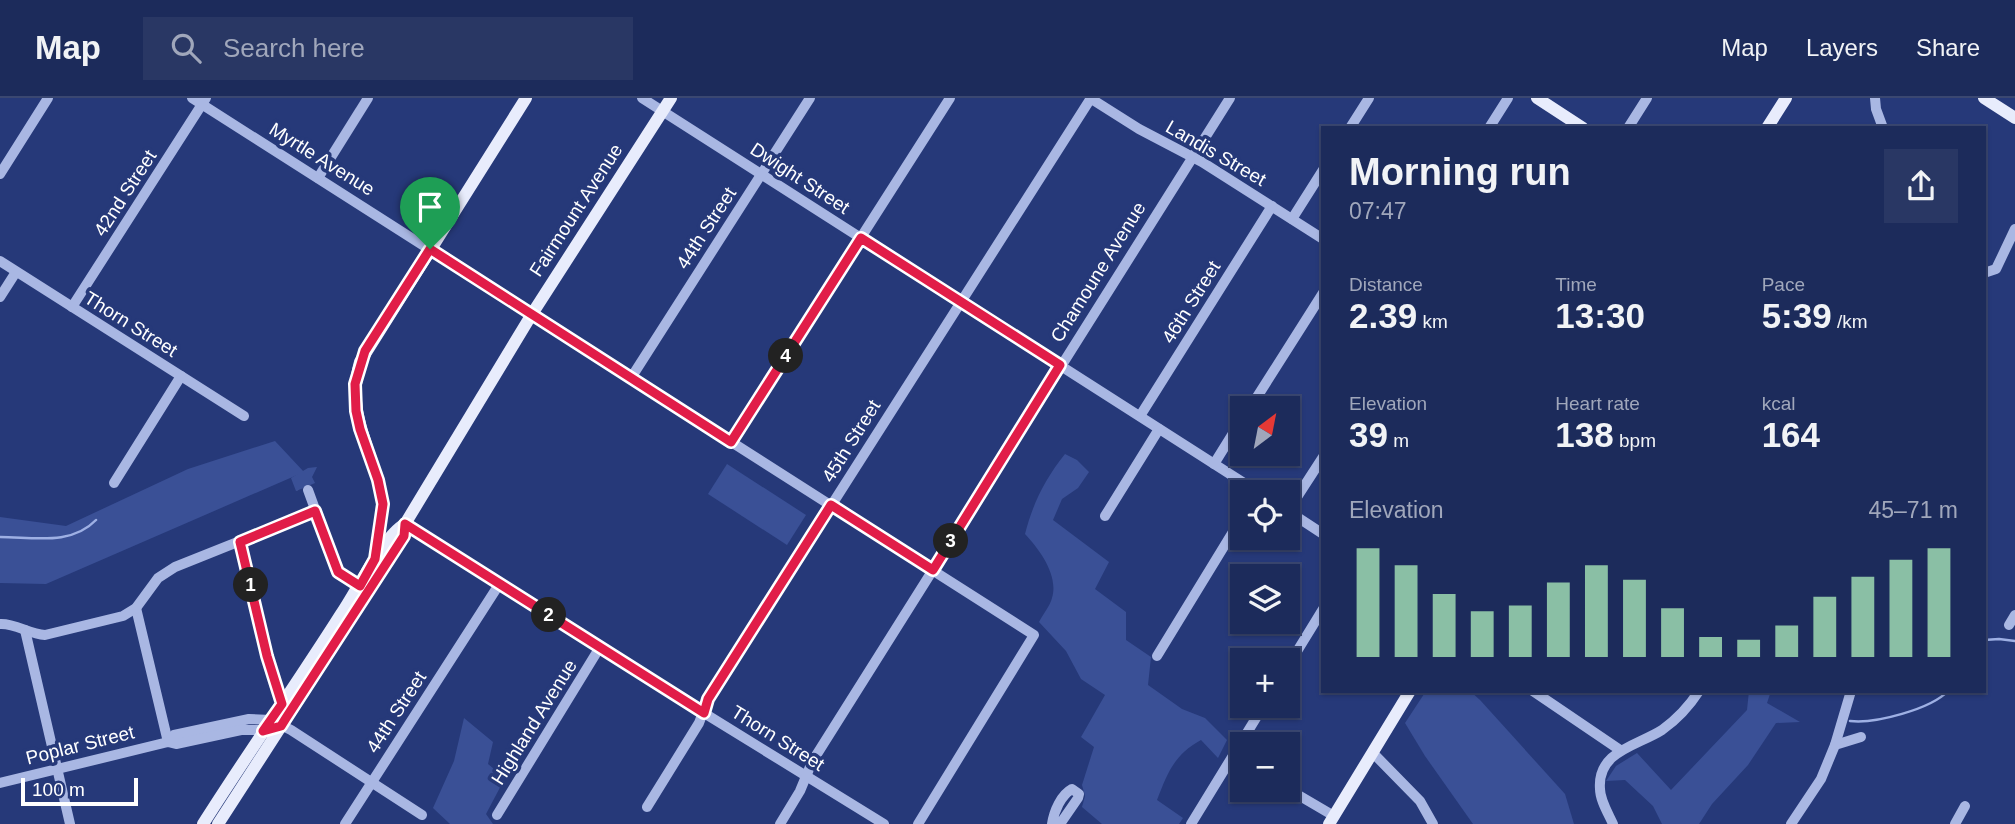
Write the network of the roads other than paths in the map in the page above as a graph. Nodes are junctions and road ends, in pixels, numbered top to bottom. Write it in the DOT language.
graph roads {
  1 [pos="48,98"];
  2 [pos="192,98"];
  3 [pos="368,98"];
  4 [pos="526,98"];
  5 [pos="642,98"];
  6 [pos="671,98"];
  7 [pos="810,98"];
  8 [pos="950,98"];
  9 [pos="1090,98"];
  10 [pos="1230,98"];
  11 [pos="1369,98"];
  12 [pos="1508,98"];
  13 [pos="1537,98"];
  14 [pos="1647,98"];
  15 [pos="1786,98"];
  16 [pos="1875,98"];
  17 [pos="1984,98"];
  18 [pos="204,101"];
  19 [pos="662,111"];
  20 [pos="2015,118"];
  21 [pos="1351,126"];
  22 [pos="1490,126"];
  23 [pos="1580,126"];
  24 [pos="1630,126"];
  25 [pos="1769,126"];
  26 [pos="1882,126"];
  27 [pos="1192,157"];
  28 [pos="1321,173"];
  29 [pos="0,174"];
  30 [pos="761,174"];
  31 [pos="318,178"];
  32 [pos="1272,206"];
  33 [pos="1292,219"];
  34 [pos="2015,229"];
  35 [pos="861,238"];
  36 [pos="1321,238"];
  37 [pos="430,249"];
  38 [pos="0,261"];
  39 [pos="16,272"];
  40 [pos="1986,272"];
  41 [pos="1321,296"];
  42 [pos="0,297"];
  43 [pos="960,302"];
  44 [pos="72,307"];
  45 [pos="532,314"];
  46 [pos="1060,365"];
  47 [pos="181,376"];
  48 [pos="631,377"];
  49 [pos="1258,396"];
  50 [pos="244,416"];
  51 [pos="1140,416"];
  52 [pos="1159,429"];
  53 [pos="1230,438"];
  54 [pos="731,442"];
  55 [pos="1321,460"];
  56 [pos="1214,464"];
  57 [pos="1239,480"];
  58 [pos="114,483"];
  59 [pos="308,490"];
  60 [pos="1300,492"];
  61 [pos="383,504"];
  62 [pos="831,505"];
  63 [pos="315,511"];
  64 [pos="1105,516"];
  65 [pos="1300,519"];
  66 [pos="405,524"];
  67 [pos="1321,533"];
  68 [pos="1230,537"];
  69 [pos="240,542"];
  70 [pos="375,559"];
  71 [pos="933,570"];
  72 [pos="500,583"];
  73 [pos="360,586"];
  74 [pos="136,608"];
  75 [pos="1321,612"];
  76 [pos="0,625"];
  77 [pos="25,630"];
  78 [pos="600,648"];
  79 [pos="1299,648"];
  80 [pos="1157,656"];
  81 [pos="1409,693"];
  82 [pos="1536,693"];
  83 [pos="1698,693"];
  84 [pos="1850,693"];
  85 [pos="282,704"];
  86 [pos="704,713"];
  87 [pos="275,724"];
  88 [pos="1861,737"];
  89 [pos="168,742"];
  90 [pos="1835,745"];
  91 [pos="1620,750"];
  92 [pos="1373,753"];
  93 [pos="1230,760"];
  94 [pos="57,769"];
  95 [pos="807,777"];
  96 [pos="372,782"];
  97 [pos="0,783"];
  98 [pos="1300,798"];
  99 [pos="1965,806"];
  100 [pos="647,807"];
  101 [pos="422,814"];
  102 [pos="497,815"];
  103 [pos="1331,820"];
  104 [pos="70,824"];
  105 [pos="203,824"];
  106 [pos="218,824"];
  107 [pos="345,824"];
  108 [pos="780,824"];
  109 [pos="884,824"];
  110 [pos="918,824"];
  111 [pos="1052,824"];
  112 [pos="1060,824"];
  113 [pos="1191,824"];
  114 [pos="1433,824"];
  115 [pos="1613,824"];
  116 [pos="1791,824"];
  117 [pos="1955,824"];
  1 -- 29 [label="street"];
  2 -- 18 [label="street, Myrtle Avenue"];
  3 -- 31 [label="street"];
  4 -- 37 [label="main road"];
  5 -- 19 [label="street, Dwight Street"];
  6 -- 19 [label="main road, Fairmount Avenue"];
  7 -- 30 [label="street, 44th Street"];
  8 -- 35 [label="street"];
  9 -- 27 [label="street, Landis Street"];
  9 -- 43 [label="street, 45th Street"];
  10 -- 27 [label="street, Chamoune Avenue"];
  11 -- 21 [label="street"];
  12 -- 22 [label="street"];
  13 -- 23 [label="main road"];
  14 -- 24 [label="street"];
  15 -- 25 [label="main road"];
  16 -- 26 [label="street"];
  17 -- 20 [label="main road"];
  18 -- 31 [label="street, Myrtle Avenue"];
  18 -- 44 [label="street, 42nd Street"];
  19 -- 30 [label="street, Dwight Street"];
  19 -- 45 [label="main road, Fairmount Avenue"];
  27 -- 32 [label="street, Landis Street"];
  27 -- 46 [label="street, Chamoune Avenue"];
  28 -- 33 [label="street"];
  30 -- 35 [label="street, Dwight Street"];
  30 -- 48 [label="street, 44th Street"];
  31 -- 37 [label="street, Myrtle Avenue"];
  32 -- 33 [label="street, Landis Street"];
  32 -- 51 [label="street, 46th Street"];
  33 -- 36 [label="street, Landis Street"];
  34 -- 40 [label="street"];
  35 -- 43 [label="street, Dwight Street"];
  35 -- 54 [label="street"];
  37 -- 45 [label="street, Myrtle Avenue"];
  37 -- 61 [label="main road"];
  38 -- 39 [label="street, Thorn Street"];
  39 -- 42 [label="street"];
  39 -- 44 [label="street, Thorn Street"];
  41 -- 49 [label="street"];
  43 -- 46 [label="street, Dwight Street"];
  43 -- 62 [label="street, 45th Street"];
  44 -- 47 [label="street, Thorn Street"];
  45 -- 48 [label="street, Myrtle Avenue"];
  45 -- 66 [label="main road, Fairmount Avenue"];
  46 -- 51 [label="street, Dwight Street"];
  46 -- 71 [label="street, Chamoune Avenue"];
  47 -- 50 [label="street, Thorn Street"];
  47 -- 58 [label="street"];
  48 -- 54 [label="street, Myrtle Avenue"];
  51 -- 52 [label="street, Dwight Street"];
  52 -- 56 [label="street, Dwight Street"];
  52 -- 64 [label="street"];
  53 -- 56 [label="street"];
  54 -- 62 [label="street, Myrtle Avenue"];
  55 -- 60 [label="street"];
  56 -- 57 [label="street, Dwight Street"];
  59 -- 63 [label="street"];
  61 -- 66 [label="main road"];
  61 -- 70 [label="main road"];
  62 -- 71 [label="street, Myrtle Avenue"];
  62 -- 86 [label="street, 45th Street"];
  63 -- 69 [label="street"];
  63 -- 73 [label="street"];
  65 -- 67 [label="street"];
  66 -- 70 [label="main road, Fairmount Avenue"];
  66 -- 72 [label="street, Thorn Street"];
  66 -- 87 [label="main road, Fairmount Avenue"];
  68 -- 80 [label="street"];
  69 -- 74 [label="street"];
  69 -- 85 [label="street"];
  70 -- 73 [label="main road, Fairmount Avenue"];
  71 -- 95 [label="street, Chamoune Avenue"];
  71 -- 110 [label="street, Myrtle Avenue"];
  72 -- 78 [label="street, Thorn Street"];
  72 -- 96 [label="street, 44th Street"];
  73 -- 85 [label="main road, Fairmount Avenue"];
  74 -- 77 [label="street"];
  74 -- 89 [label="street"];
  75 -- 79 [label="street"];
  76 -- 77 [label="street"];
  77 -- 94 [label="street"];
  78 -- 86 [label="street, Thorn Street"];
  78 -- 102 [label="street, Highland Avenue"];
  81 -- 92 [label="main road"];
  82 -- 91 [label="street"];
  83 -- 91 [label="street"];
  84 -- 90 [label="street"];
  85 -- 87 [label="main road, Fairmount Avenue"];
  86 -- 95 [label="street, Thorn Street"];
  86 -- 100 [label="street, 45th Street"];
  87 -- 89 [label="street, Poplar Street"];
  87 -- 96 [label="street"];
  87 -- 105 [label="main road, Fairmount Avenue"];
  87 -- 106 [label="main road, Fairmount Avenue"];
  88 -- 90 [label="street"];
  89 -- 94 [label="street, Poplar Street"];
  90 -- 116 [label="street"];
  91 -- 115 [label="street"];
  92 -- 103 [label="main road"];
  92 -- 114 [label="street"];
  93 -- 113 [label="street"];
  94 -- 97 [label="street, Poplar Street"];
  94 -- 104 [label="street"];
  95 -- 108 [label="street, Chamoune Avenue"];
  95 -- 109 [label="street, Thorn Street"];
  96 -- 101 [label="street"];
  96 -- 107 [label="street, 44th Street"];
  98 -- 103 [label="street"];
  99 -- 117 [label="street"];
  111 -- 112 [label="street"];
}
